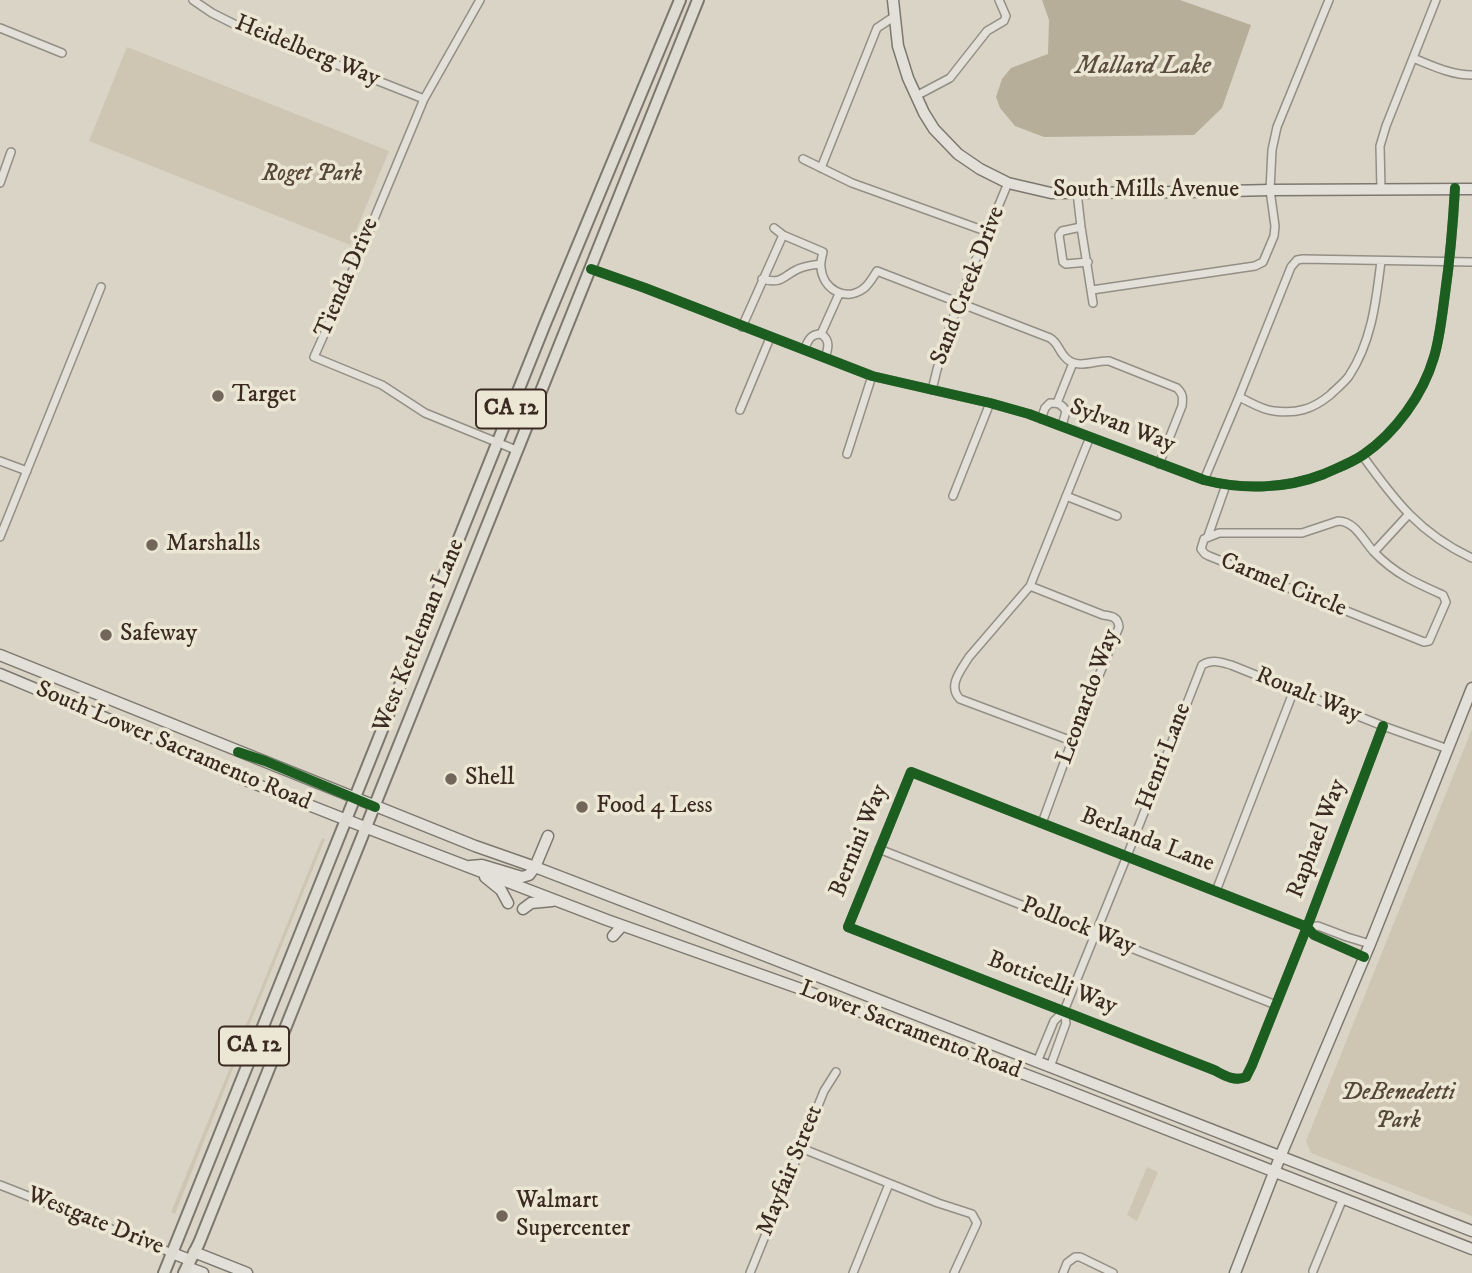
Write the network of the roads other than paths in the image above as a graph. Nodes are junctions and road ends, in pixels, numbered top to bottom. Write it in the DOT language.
graph roads {
  1 [pos="480,0"];
  2 [pos="680,0"];
  3 [pos="698,0"];
  4 [pos="893,0"];
  5 [pos="999,0"];
  6 [pos="1329,0"];
  7 [pos="1436,0"];
  8 [pos="196,1"];
  9 [pos="895,16"];
  10 [pos="0,27"];
  11 [pos="62,53"];
  12 [pos="1413,58"];
  13 [pos="1472,75"];
  14 [pos="916,96"];
  15 [pos="424,99"];
  16 [pos="11,152"];
  17 [pos="803,159"];
  18 [pos="821,168"];
  19 [pos="0,183"];
  20 [pos="1009,183"];
  21 [pos="1455,188"];
  22 [pos="1381,189"];
  23 [pos="1472,189"];
  24 [pos="1270,190"];
  25 [pos="1077,192"];
  26 [pos="1081,227"];
  27 [pos="774,228"];
  28 [pos="988,232"];
  29 [pos="783,235"];
  30 [pos="1450,260"];
  31 [pos="1381,261"];
  32 [pos="1472,261"];
  33 [pos="1088,262"];
  34 [pos="820,264"];
  35 [pos="591,270"];
  36 [pos="762,279"];
  37 [pos="101,287"];
  38 [pos="1092,290"];
  39 [pos="839,293"];
  40 [pos="1093,303"];
  41 [pos="959,304"];
  42 [pos="742,327"];
  43 [pos="821,334"];
  44 [pos="770,338"];
  45 [pos="804,350"];
  46 [pos="825,358"];
  47 [pos="1073,363"];
  48 [pos="872,376"];
  49 [pos="932,390"];
  50 [pos="1239,397"];
  51 [pos="1058,402"];
  52 [pos="990,403"];
  53 [pos="740,410"];
  54 [pos="1041,419"];
  55 [pos="1062,426"];
  56 [pos="1090,437"];
  57 [pos="497,443"];
  58 [pos="516,450"];
  59 [pos="847,454"];
  60 [pos="1362,455"];
  61 [pos="0,461"];
  62 [pos="1159,464"];
  63 [pos="27,471"];
  64 [pos="1204,480"];
  65 [pos="1226,485"];
  66 [pos="953,496"];
  67 [pos="1066,496"];
  68 [pos="1408,515"];
  69 [pos="1117,516"];
  70 [pos="0,537"];
  71 [pos="1208,537"];
  72 [pos="1374,552"];
  73 [pos="1472,558"];
  74 [pos="1030,586"];
  75 [pos="0,655"];
  76 [pos="1207,662"];
  77 [pos="0,674"];
  78 [pos="1472,688"];
  79 [pos="1294,690"];
  80 [pos="1383,726"];
  81 [pos="1072,741"];
  82 [pos="1448,749"];
  83 [pos="911,772"];
  84 [pos="355,798"];
  85 [pos="375,807"];
  86 [pos="346,820"];
  87 [pos="1042,822"];
  88 [pos="367,828"];
  89 [pos="548,836"];
  90 [pos="879,849"];
  91 [pos="1127,856"];
  92 [pos="466,866"];
  93 [pos="535,867"];
  94 [pos="1216,891"];
  95 [pos="508,903"];
  96 [pos="566,904"];
  97 [pos="523,909"];
  98 [pos="622,926"];
  99 [pos="848,927"];
  100 [pos="1307,927"];
  101 [pos="1096,933"];
  102 [pos="618,938"];
  103 [pos="1370,944"];
  104 [pos="1364,957"];
  105 [pos="1276,1004"];
  106 [pos="1065,1011"];
  107 [pos="1037,1062"];
  108 [pos="1051,1067"];
  109 [pos="836,1072"];
  110 [pos="1241,1080"];
  111 [pos="801,1148"];
  112 [pos="1280,1157"];
  113 [pos="1274,1172"];
  114 [pos="889,1184"];
  115 [pos="0,1185"];
  116 [pos="1343,1198"];
  117 [pos="1472,1231"];
  118 [pos="1472,1249"];
  119 [pos="172,1253"];
  120 [pos="189,1263"];
  121 [pos="1313,1271"];
  122 [pos="164,1273"];
  123 [pos="203,1273"];
  124 [pos="247,1273"];
  125 [pos="750,1273"];
  126 [pos="853,1273"];
  127 [pos="954,1273"];
  128 [pos="1063,1273"];
  129 [pos="1113,1273"];
  130 [pos="1235,1273"];
  1 -- 15 [label="street, Tienda Drive"];
  2 -- 57 [label="main road, West Kettleman Lane / CA 12"];
  3 -- 35 [label="main road, West Kettleman Lane / CA 12"];
  4 -- 9 [label="main road, South Mills Avenue"];
  5 -- 14 [label="street"];
  6 -- 24 [label="street"];
  7 -- 12 [label="street"];
  8 -- 15 [label="street, Heidelberg Way"];
  9 -- 14 [label="main road, South Mills Avenue"];
  9 -- 18 [label="street"];
  10 -- 11 [label="street"];
  12 -- 13 [label="street"];
  12 -- 22 [label="street"];
  14 -- 20 [label="main road, South Mills Avenue"];
  15 -- 57 [label="street, Tienda Drive"];
  16 -- 19 [label="street"];
  17 -- 18 [label="street"];
  18 -- 28 [label="street"];
  20 -- 25 [label="main road, South Mills Avenue"];
  20 -- 28 [label="street, Sand Creek Drive"];
  21 -- 22 [label="main road, South Mills Avenue"];
  21 -- 23 [label="main road, South Mills Avenue"];
  21 -- 30 [label="street, Sylvan Way"];
  22 -- 24 [label="main road, South Mills Avenue"];
  24 -- 25 [label="main road, South Mills Avenue"];
  24 -- 38 [label="street"];
  25 -- 26 [label="street"];
  26 -- 33 [label="street"];
  26 -- 33 [label="street"];
  27 -- 29 [label="street"];
  28 -- 41 [label="street, Sand Creek Drive"];
  29 -- 34 [label="street"];
  29 -- 36 [label="street"];
  30 -- 31 [label="street"];
  30 -- 32 [label="street"];
  30 -- 60 [label="street, Sylvan Way"];
  31 -- 50 [label="street"];
  31 -- 50 [label="street"];
  33 -- 38 [label="street"];
  34 -- 36 [label="street"];
  34 -- 39 [label="street"];
  35 -- 42 [label="street, Sylvan Way"];
  35 -- 58 [label="main road, West Kettleman Lane / CA 12"];
  36 -- 42 [label="street"];
  37 -- 63 [label="street"];
  38 -- 40 [label="street"];
  39 -- 41 [label="street"];
  39 -- 43 [label="street"];
  41 -- 47 [label="street"];
  41 -- 49 [label="street, Sand Creek Drive"];
  42 -- 44 [label="street, Sylvan Way"];
  43 -- 45 [label="street"];
  43 -- 46 [label="street"];
  44 -- 45 [label="street, Sylvan Way"];
  44 -- 53 [label="street"];
  45 -- 46 [label="street, Sylvan Way"];
  46 -- 48 [label="street, Sylvan Way"];
  47 -- 51 [label="street"];
  47 -- 62 [label="street"];
  48 -- 49 [label="street, Sylvan Way"];
  48 -- 59 [label="street"];
  49 -- 52 [label="street, Sylvan Way"];
  50 -- 64 [label="street"];
  51 -- 54 [label="street"];
  51 -- 55 [label="street"];
  52 -- 54 [label="street, Sylvan Way"];
  52 -- 66 [label="street"];
  54 -- 55 [label="street, Sylvan Way"];
  55 -- 56 [label="street, Sylvan Way"];
  56 -- 62 [label="street, Sylvan Way"];
  56 -- 67 [label="street"];
  57 -- 58 [label="street, Tienda Drive"];
  57 -- 84 [label="main road, West Kettleman Lane / CA 12"];
  58 -- 85 [label="main road, West Kettleman Lane / CA 12"];
  60 -- 65 [label="street, Sylvan Way"];
  60 -- 68 [label="street"];
  61 -- 63 [label="street"];
  62 -- 64 [label="street, Sylvan Way"];
  63 -- 70 [label="street"];
  64 -- 65 [label="street, Sylvan Way"];
  65 -- 71 [label="street"];
  67 -- 69 [label="street"];
  67 -- 74 [label="street"];
  68 -- 72 [label="street"];
  68 -- 73 [label="street"];
  71 -- 72 [label="street, Carmel Circle"];
  71 -- 72 [label="street, Carmel Circle"];
  74 -- 81 [label="street, Leonardo Way"];
  74 -- 81 [label="street"];
  75 -- 84 [label="main road, South Lower Sacramento Road"];
  76 -- 79 [label="street, Roualt Way"];
  76 -- 91 [label="street, Henri Lane"];
  77 -- 86 [label="main road, South Lower Sacramento Road"];
  78 -- 82 [label="main road"];
  79 -- 80 [label="street, Roualt Way"];
  79 -- 94 [label="street"];
  80 -- 82 [label="street, Roualt Way"];
  80 -- 100 [label="street, Raphael Way"];
  81 -- 87 [label="street, Leonardo Way"];
  82 -- 103 [label="main road"];
  83 -- 87 [label="street, Berlanda Lane"];
  83 -- 90 [label="street, Bernini Way"];
  84 -- 85 [label="main road, South Lower Sacramento Road"];
  84 -- 86 [label="main road, West Kettleman Lane / CA 12"];
  85 -- 88 [label="main road, West Kettleman Lane / CA 12"];
  85 -- 93 [label="main road, Lower Sacramento Road"];
  86 -- 88 [label="main road, Lower Sacramento Road"];
  86 -- 119 [label="main road, West Kettleman Lane / CA 12"];
  87 -- 91 [label="street, Berlanda Lane"];
  88 -- 92 [label="main road, Lower Sacramento Road"];
  88 -- 120 [label="main road, West Kettleman Lane / CA 12"];
  89 -- 93 [label="main road"];
  90 -- 99 [label="street, Bernini Way"];
  90 -- 101 [label="street, Pollock Way"];
  91 -- 94 [label="street, Berlanda Lane"];
  91 -- 101 [label="street, Henri Lane"];
  92 -- 93 [label="main road"];
  92 -- 95 [label="main road"];
  92 -- 96 [label="main road, Lower Sacramento Road"];
  93 -- 107 [label="main road, Lower Sacramento Road"];
  94 -- 100 [label="street, Berlanda Lane"];
  96 -- 97 [label="main road"];
  96 -- 98 [label="main road, Lower Sacramento Road"];
  98 -- 102 [label="main road"];
  98 -- 113 [label="main road, Lower Sacramento Road"];
  99 -- 106 [label="street, Botticelli Way"];
  100 -- 103 [label="street, Berlanda Lane"];
  100 -- 104 [label="street, Berlanda Lane"];
  100 -- 105 [label="street, Raphael Way"];
  101 -- 105 [label="street, Pollock Way"];
  101 -- 106 [label="street, Henri Lane"];
  103 -- 104 [label="main road"];
  104 -- 112 [label="main road"];
  105 -- 110 [label="street, Raphael Way"];
  106 -- 107 [label="street, Henri Lane"];
  106 -- 108 [label="street, Henri Lane"];
  106 -- 110 [label="street, Botticelli Way"];
  107 -- 108 [label="main road, Lower Sacramento Road"];
  108 -- 112 [label="main road, Lower Sacramento Road"];
  109 -- 111 [label="street, Mayfair Street"];
  111 -- 114 [label="street"];
  111 -- 125 [label="street, Mayfair Street"];
  112 -- 113 [label="main road"];
  112 -- 117 [label="main road, Lower Sacramento Road"];
  113 -- 116 [label="main road, Lower Sacramento Road"];
  113 -- 130 [label="main road"];
  114 -- 126 [label="street"];
  114 -- 127 [label="street"];
  115 -- 119 [label="street, Westgate Drive"];
  116 -- 118 [label="main road, Lower Sacramento Road"];
  116 -- 121 [label="street"];
  119 -- 120 [label="main road, Westgate Drive"];
  119 -- 122 [label="main road, West Kettleman Lane / CA 12"];
  120 -- 123 [label="main road"];
  120 -- 124 [label="main road"];
  128 -- 129 [label="street"];
}
